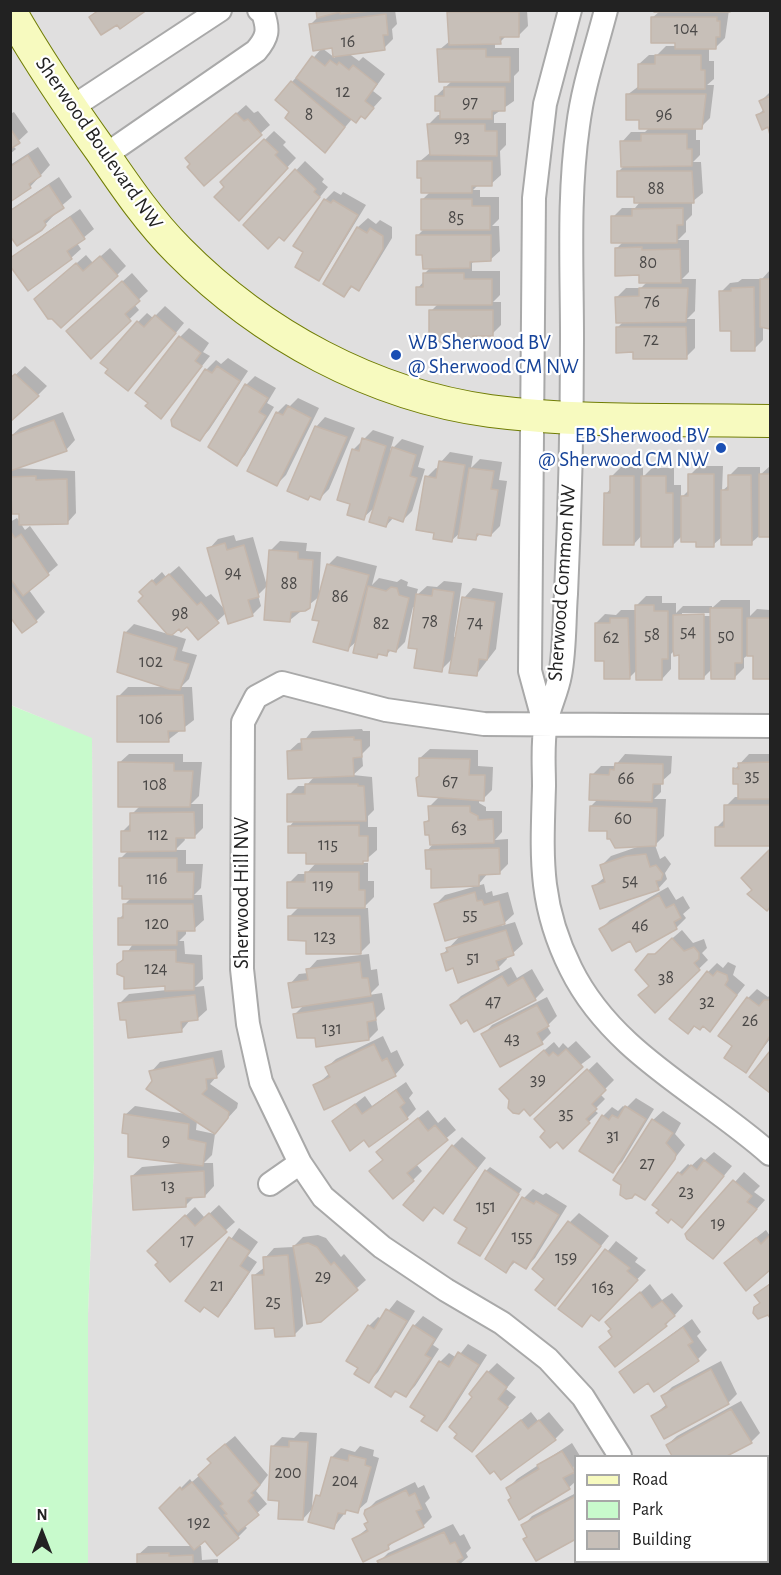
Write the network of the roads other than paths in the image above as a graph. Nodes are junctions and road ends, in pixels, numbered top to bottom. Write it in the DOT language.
graph roads {
  1 [pos="220,10"];
  2 [pos="259,10"];
  3 [pos="570,10"];
  4 [pos="606,10"];
  5 [pos="10,11"];
  6 [pos="71,108"];
  7 [pos="104,156"];
  8 [pos="532,416"];
  9 [pos="572,417"];
  10 [pos="771,421"];
  11 [pos="545,726"];
  12 [pos="771,726"];
  13 [pos="771,1154"];
  14 [pos="300,1163"];
  15 [pos="270,1184"];
  16 [pos="619,1455"];
  1 -- 6 [label="street"];
  2 -- 7 [label="street"];
  3 -- 8 [label="street, Sherwood Common NW"];
  4 -- 9 [label="street, Sherwood Common NW"];
  5 -- 6 [label="street, Sherwood Boulevard NW"];
  6 -- 7 [label="street, Sherwood Boulevard NW"];
  7 -- 8 [label="street, Sherwood Boulevard NW"];
  8 -- 9 [label="street, Sherwood Boulevard NW"];
  8 -- 11 [label="street, Sherwood Common NW"];
  9 -- 10 [label="street, Sherwood Boulevard NW"];
  9 -- 11 [label="street, Sherwood Common NW"];
  11 -- 12 [label="street, Sherwood Hill NW"];
  11 -- 13 [label="street, Sherwood Common NW"];
  11 -- 14 [label="street, Sherwood Hill NW"];
  14 -- 15 [label="street"];
  14 -- 16 [label="street, Sherwood Hill NW"];
}
